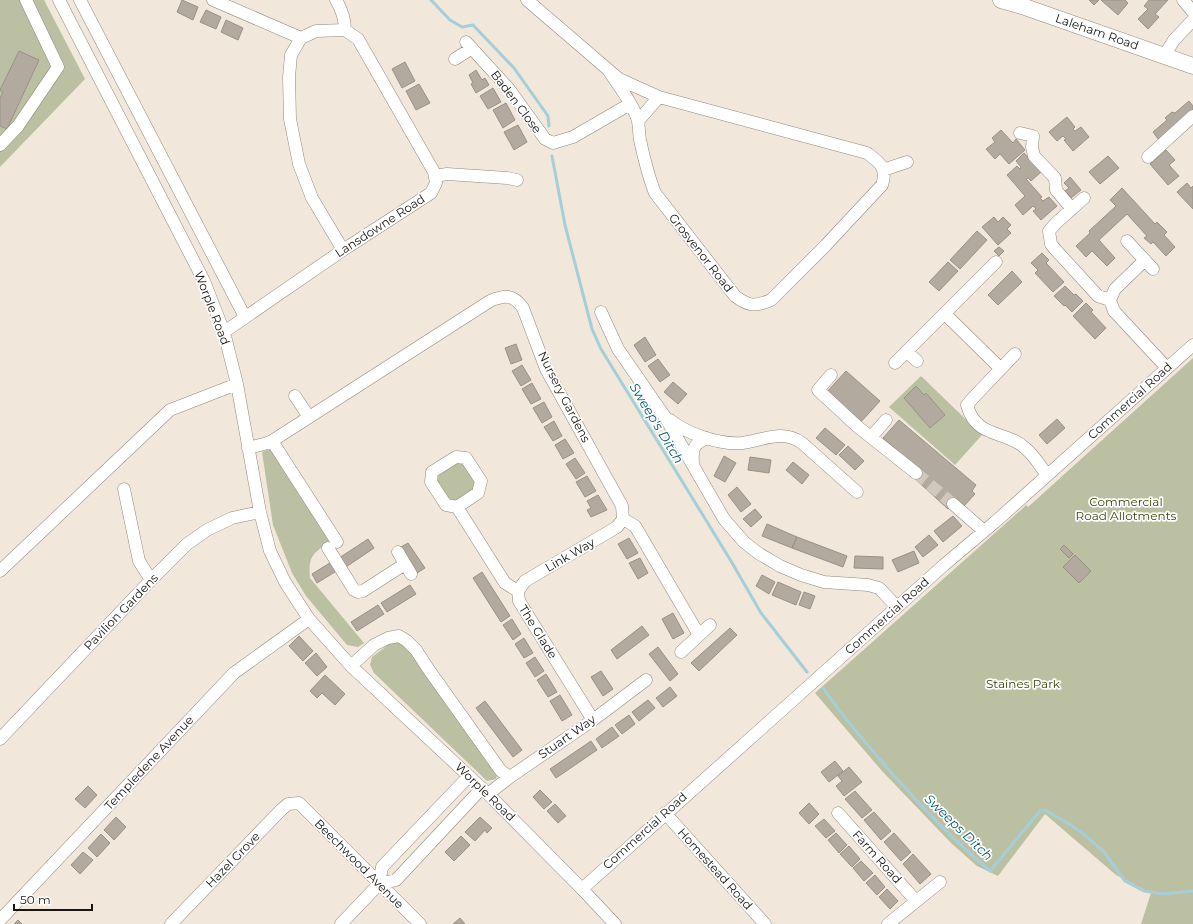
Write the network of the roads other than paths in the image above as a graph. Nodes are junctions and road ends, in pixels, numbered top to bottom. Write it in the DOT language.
graph roads {
  1 [pos="26,0"];
  2 [pos="59,0"];
  3 [pos="80,0"];
  4 [pos="213,0"];
  5 [pos="336,0"];
  6 [pos="527,0"];
  7 [pos="1001,0"];
  8 [pos="1183,0"];
  9 [pos="1193,12"];
  10 [pos="1193,20"];
  11 [pos="345,30"];
  12 [pos="301,38"];
  13 [pos="1164,56"];
  14 [pos="455,59"];
  15 [pos="1193,66"];
  16 [pos="609,71"];
  17 [pos="658,97"];
  18 [pos="630,104"];
  19 [pos="1193,116"];
  20 [pos="638,121"];
  21 [pos="1020,133"];
  22 [pos="0,144"];
  23 [pos="1148,157"];
  24 [pos="907,162"];
  25 [pos="883,170"];
  26 [pos="435,176"];
  27 [pos="517,180"];
  28 [pos="1084,198"];
  29 [pos="1072,209"];
  30 [pos="1127,241"];
  31 [pos="343,250"];
  32 [pos="996,262"];
  33 [pos="1110,300"];
  34 [pos="945,314"];
  35 [pos="607,317"];
  36 [pos="245,318"];
  37 [pos="224,332"];
  38 [pos="1193,345"];
  39 [pos="907,352"];
  40 [pos="1014,354"];
  41 [pos="917,362"];
  42 [pos="895,363"];
  43 [pos="1000,368"];
  44 [pos="1167,368"];
  45 [pos="831,375"];
  46 [pos="237,384"];
  47 [pos="295,396"];
  48 [pos="309,417"];
  49 [pos="666,417"];
  50 [pos="886,420"];
  51 [pos="871,437"];
  52 [pos="707,438"];
  53 [pos="272,441"];
  54 [pos="248,448"];
  55 [pos="693,465"];
  56 [pos="916,473"];
  57 [pos="1047,475"];
  58 [pos="124,488"];
  59 [pos="857,492"];
  60 [pos="953,504"];
  61 [pos="457,507"];
  62 [pos="260,512"];
  63 [pos="623,519"];
  64 [pos="984,531"];
  65 [pos="398,552"];
  66 [pos="405,564"];
  67 [pos="0,571"];
  68 [pos="411,574"];
  69 [pos="151,580"];
  70 [pos="518,591"];
  71 [pos="897,607"];
  72 [pos="309,619"];
  73 [pos="710,625"];
  74 [pos="699,635"];
  75 [pos="681,652"];
  76 [pos="351,666"];
  77 [pos="646,680"];
  78 [pos="593,720"];
  79 [pos="0,739"];
  80 [pos="469,776"];
  81 [pos="510,777"];
  82 [pos="485,791"];
  83 [pos="299,803"];
  84 [pos="665,813"];
  85 [pos="838,813"];
  86 [pos="940,882"];
  87 [pos="379,884"];
  88 [pos="582,889"];
  89 [pos="916,901"];
  90 [pos="0,920"];
  91 [pos="171,924"];
  92 [pos="341,924"];
  93 [pos="420,924"];
  94 [pos="615,924"];
  95 [pos="766,924"];
  96 [pos="888,924"];
  1 -- 22 [label="street"];
  2 -- 37 [label="street, Worple Road"];
  3 -- 36 [label="street, Worple Road"];
  4 -- 12 [label="street"];
  5 -- 11 [label="street"];
  6 -- 16 [label="street, Grosvenor Road"];
  7 -- 13 [label="main road, Laleham Road"];
  8 -- 9 [label="street"];
  10 -- 13 [label="street"];
  11 -- 12 [label="street"];
  11 -- 26 [label="street"];
  12 -- 31 [label="street"];
  13 -- 15 [label="main road, Laleham Road"];
  14 -- 18 [label="street, Baden Close"];
  16 -- 17 [label="street, Grosvenor Road"];
  16 -- 18 [label="street, Grosvenor Road"];
  17 -- 20 [label="street"];
  17 -- 25 [label="street, Grosvenor Road"];
  18 -- 20 [label="street, Grosvenor Road"];
  19 -- 23 [label="street"];
  20 -- 25 [label="street, Grosvenor Road"];
  21 -- 29 [label="street"];
  24 -- 25 [label="street"];
  26 -- 27 [label="street"];
  26 -- 31 [label="street, Lansdowne Road"];
  28 -- 29 [label="street"];
  29 -- 33 [label="street"];
  30 -- 33 [label="street"];
  31 -- 36 [label="street, Lansdowne Road"];
  32 -- 34 [label="street"];
  33 -- 44 [label="street"];
  34 -- 39 [label="street"];
  34 -- 43 [label="street"];
  35 -- 49 [label="street"];
  36 -- 37 [label="street, Lansdowne Road"];
  37 -- 46 [label="street, Worple Road"];
  38 -- 44 [label="street, Commercial Road"];
  39 -- 41 [label="street"];
  39 -- 42 [label="street"];
  40 -- 43 [label="street"];
  43 -- 57 [label="street"];
  44 -- 57 [label="street, Commercial Road"];
  45 -- 51 [label="street"];
  46 -- 54 [label="street, Worple Road"];
  46 -- 67 [label="street"];
  47 -- 48 [label="street"];
  48 -- 53 [label="street, Nursery Gardens"];
  48 -- 63 [label="street, Nursery Gardens"];
  49 -- 52 [label="street"];
  49 -- 55 [label="street"];
  50 -- 51 [label="street"];
  51 -- 56 [label="street"];
  52 -- 55 [label="street"];
  52 -- 59 [label="street"];
  53 -- 54 [label="street, Nursery Gardens"];
  53 -- 66 [label="street"];
  54 -- 62 [label="street, Worple Road"];
  55 -- 71 [label="street"];
  57 -- 64 [label="street, Commercial Road"];
  58 -- 69 [label="street"];
  60 -- 64 [label="street"];
  61 -- 61 [label="street, The Glade"];
  61 -- 70 [label="street, The Glade"];
  62 -- 69 [label="street, Pavilion Gardens"];
  62 -- 72 [label="street, Worple Road"];
  63 -- 70 [label="street, Link Way"];
  63 -- 74 [label="street"];
  64 -- 71 [label="street, Commercial Road"];
  65 -- 66 [label="street"];
  66 -- 68 [label="street"];
  69 -- 79 [label="street, Pavilion Gardens"];
  70 -- 78 [label="street, The Glade"];
  71 -- 84 [label="street, Commercial Road"];
  72 -- 76 [label="street, Worple Road"];
  72 -- 90 [label="street, Templedene Avenue"];
  73 -- 74 [label="street"];
  74 -- 75 [label="street"];
  76 -- 80 [label="street, Worple Road"];
  76 -- 81 [label="street"];
  77 -- 78 [label="street, Stuart Way"];
  78 -- 81 [label="street, Stuart Way"];
  80 -- 82 [label="street, Worple Road"];
  80 -- 87 [label="street"];
  81 -- 82 [label="street, Stuart Way"];
  82 -- 87 [label="street, Stuart Way"];
  82 -- 88 [label="street, Worple Road"];
  83 -- 87 [label="street, Beechwood Avenue"];
  83 -- 91 [label="street, Hazel Grove"];
  84 -- 88 [label="street, Commercial Road"];
  84 -- 95 [label="street, Homestead Road"];
  85 -- 89 [label="street, Farm Road"];
  86 -- 89 [label="street"];
  87 -- 92 [label="street"];
  87 -- 93 [label="street, Beechwood Avenue"];
  88 -- 94 [label="street, Worple Road"];
  89 -- 96 [label="street"];
}
